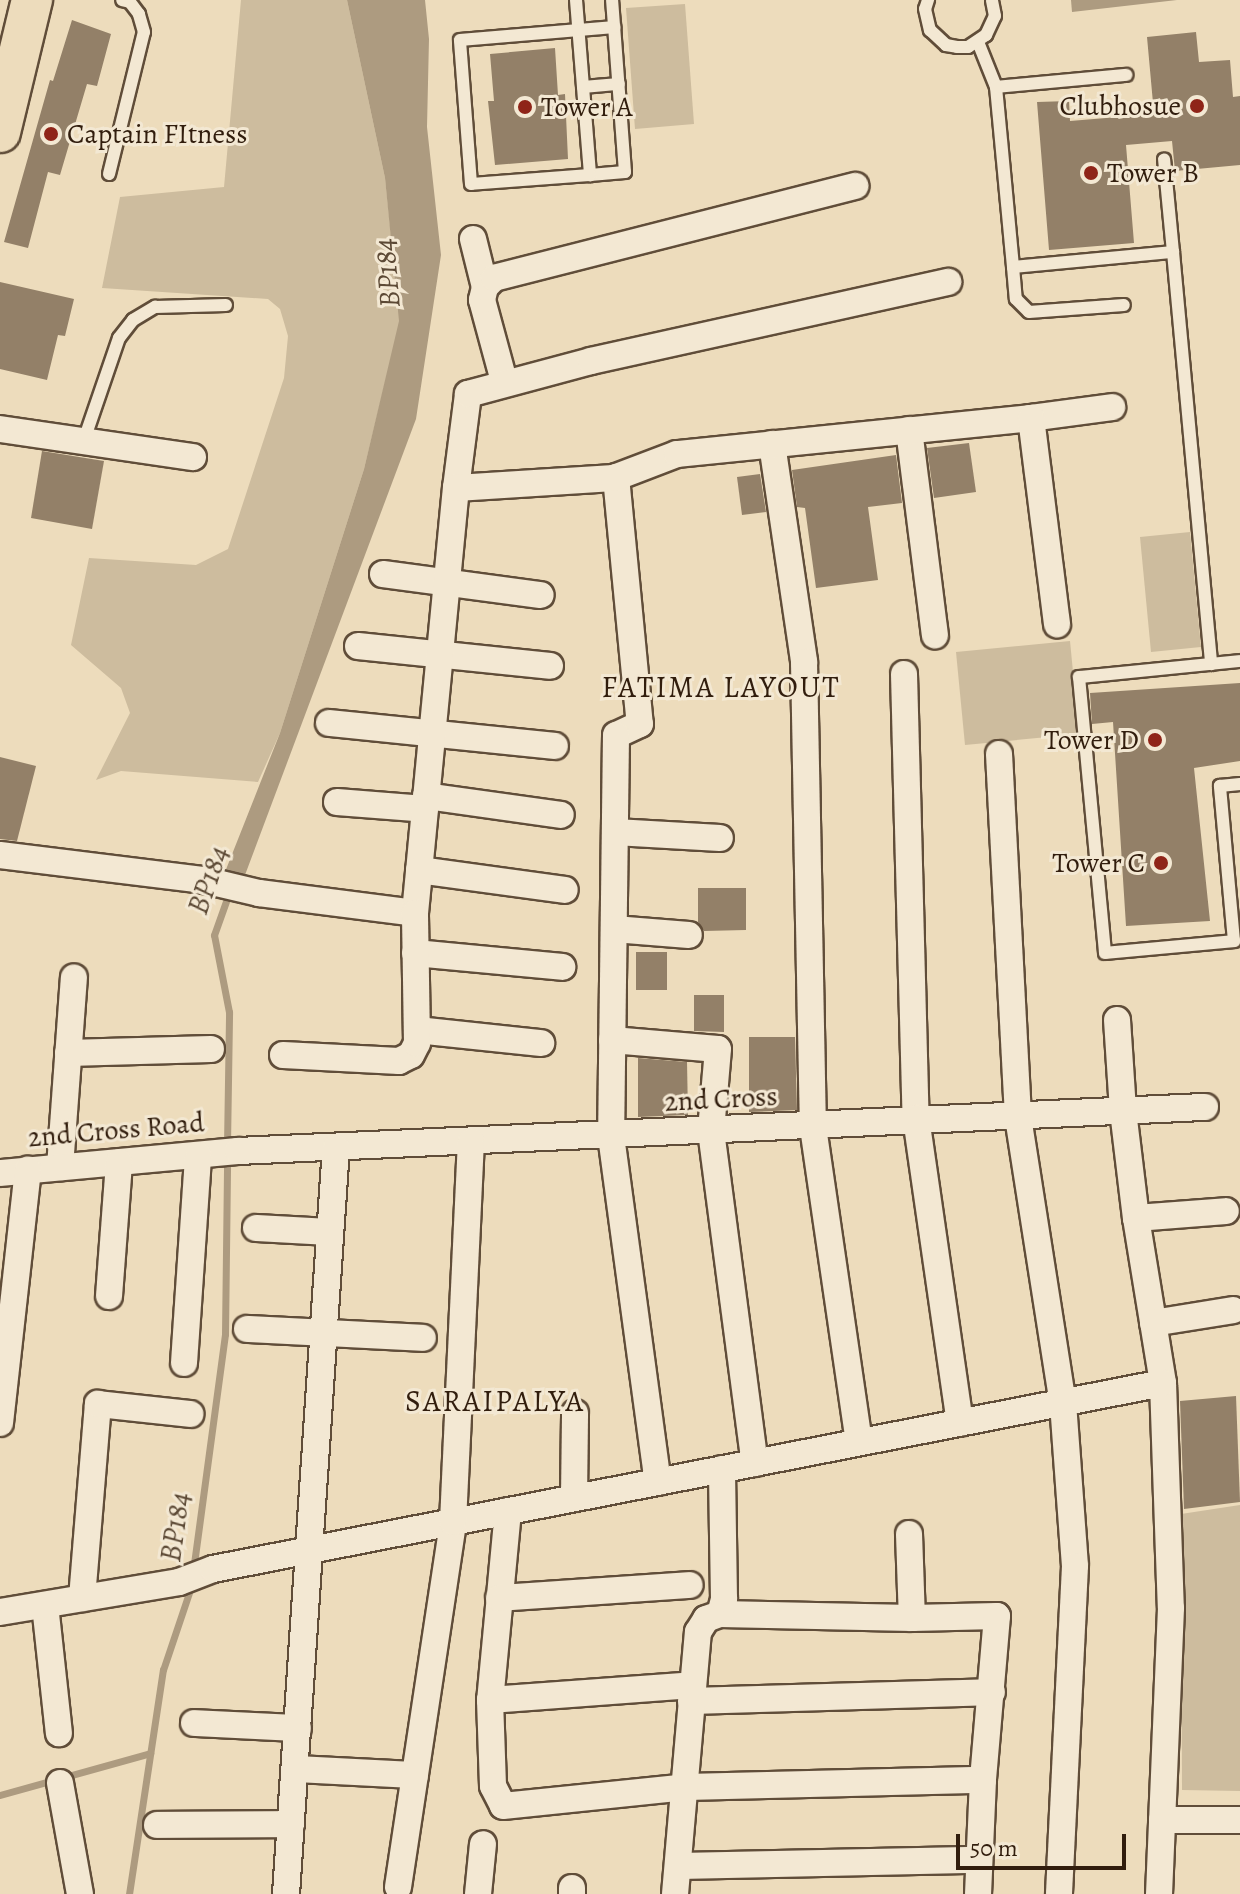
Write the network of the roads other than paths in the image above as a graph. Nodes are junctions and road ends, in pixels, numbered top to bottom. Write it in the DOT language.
graph roads {
  1 [pos="32,0"];
  2 [pos="122,0"];
  3 [pos="576,0"];
  4 [pos="612,0"];
  5 [pos="928,0"];
  6 [pos="992,0"];
  7 [pos="614,27"];
  8 [pos="579,30"];
  9 [pos="978,42"];
  10 [pos="1126,75"];
  11 [pos="619,84"];
  12 [pos="583,87"];
  13 [pos="996,87"];
  14 [pos="0,132"];
  15 [pos="1164,159"];
  16 [pos="109,174"];
  17 [pos="590,175"];
  18 [pos="855,186"];
  19 [pos="473,239"];
  20 [pos="1173,252"];
  21 [pos="1013,267"];
  22 [pos="948,282"];
  23 [pos="485,287"];
  24 [pos="226,305"];
  25 [pos="1124,305"];
  26 [pos="504,381"];
  27 [pos="1112,407"];
  28 [pos="1031,418"];
  29 [pos="0,429"];
  30 [pos="909,430"];
  31 [pos="84,440"];
  32 [pos="772,444"];
  33 [pos="193,457"];
  34 [pos="616,477"];
  35 [pos="456,488"];
  36 [pos="383,574"];
  37 [pos="447,583"];
  38 [pos="541,595"];
  39 [pos="1057,624"];
  40 [pos="935,635"];
  41 [pos="358,646"];
  42 [pos="440,656"];
  43 [pos="1240,661"];
  44 [pos="1211,664"];
  45 [pos="550,666"];
  46 [pos="904,674"];
  47 [pos="329,723"];
  48 [pos="432,734"];
  49 [pos="555,746"];
  50 [pos="999,754"];
  51 [pos="1240,784"];
  52 [pos="337,802"];
  53 [pos="425,803"];
  54 [pos="561,815"];
  55 [pos="615,832"];
  56 [pos="720,838"];
  57 [pos="0,855"];
  58 [pos="419,870"];
  59 [pos="565,890"];
  60 [pos="415,913"];
  61 [pos="614,929"];
  62 [pos="689,935"];
  63 [pos="415,953"];
  64 [pos="562,967"];
  65 [pos="74,978"];
  66 [pos="1117,1020"];
  67 [pos="417,1030"];
  68 [pos="612,1040"];
  69 [pos="541,1043"];
  70 [pos="211,1049"];
  71 [pos="68,1053"];
  72 [pos="283,1055"];
  73 [pos="1205,1107"];
  74 [pos="1123,1111"];
  75 [pos="1018,1117"];
  76 [pos="916,1118"];
  77 [pos="813,1127"];
  78 [pos="711,1131"];
  79 [pos="611,1136"];
  80 [pos="471,1141"];
  81 [pos="336,1148"];
  82 [pos="217,1153"];
  83 [pos="119,1162"];
  84 [pos="60,1167"];
  85 [pos="28,1170"];
  86 [pos="0,1173"];
  87 [pos="1226,1211"];
  88 [pos="1136,1218"];
  89 [pos="256,1228"];
  90 [pos="330,1232"];
  91 [pos="109,1296"];
  92 [pos="1233,1310"];
  93 [pos="1153,1323"];
  94 [pos="247,1329"];
  95 [pos="5,1331"];
  96 [pos="324,1331"];
  97 [pos="423,1338"];
  98 [pos="184,1363"];
  99 [pos="1163,1383"];
  100 [pos="1063,1403"];
  101 [pos="575,1413"];
  102 [pos="190,1414"];
  103 [pos="0,1423"];
  104 [pos="960,1423"];
  105 [pos="859,1442"];
  106 [pos="755,1463"];
  107 [pos="722,1469"];
  108 [pos="658,1482"];
  109 [pos="574,1498"];
  110 [pos="508,1511"];
  111 [pos="453,1522"];
  112 [pos="909,1534"];
  113 [pos="311,1550"];
  114 [pos="690,1585"];
  115 [pos="82,1598"];
  116 [pos="499,1598"];
  117 [pos="45,1605"];
  118 [pos="0,1612"];
  119 [pos="720,1614"];
  120 [pos="912,1618"];
  121 [pos="992,1692"];
  122 [pos="692,1693"];
  123 [pos="490,1700"];
  124 [pos="194,1723"];
  125 [pos="298,1728"];
  126 [pos="59,1733"];
  127 [pos="295,1769"];
  128 [pos="415,1775"];
  129 [pos="983,1780"];
  130 [pos="60,1783"];
  131 [pos="686,1787"];
  132 [pos="1162,1820"];
  133 [pos="1240,1820"];
  134 [pos="291,1824"];
  135 [pos="157,1825"];
  136 [pos="483,1844"];
  137 [pos="978,1860"];
  138 [pos="680,1866"];
  139 [pos="398,1887"];
  140 [pos="80,1894"];
  141 [pos="286,1894"];
  142 [pos="478,1894"];
  143 [pos="675,1894"];
  144 [pos="978,1894"];
  145 [pos="1059,1894"];
  146 [pos="1159,1894"];
  1 -- 14 [label="main road"];
  2 -- 16 [label="lane"];
  3 -- 8 [label="lane"];
  4 -- 7 [label="lane"];
  5 -- 9 [label="lane"];
  6 -- 9 [label="lane"];
  7 -- 8 [label="lane"];
  7 -- 11 [label="lane"];
  8 -- 12 [label="lane"];
  8 -- 17 [label="lane"];
  9 -- 13 [label="lane"];
  10 -- 13 [label="lane"];
  11 -- 12 [label="lane"];
  11 -- 17 [label="lane"];
  12 -- 17 [label="lane"];
  13 -- 21 [label="lane"];
  15 -- 20 [label="lane"];
  18 -- 23 [label="street"];
  19 -- 23 [label="street"];
  20 -- 21 [label="lane"];
  20 -- 44 [label="lane"];
  21 -- 25 [label="lane"];
  22 -- 26 [label="street"];
  23 -- 26 [label="street"];
  24 -- 31 [label="lane"];
  26 -- 35 [label="street"];
  27 -- 28 [label="street"];
  28 -- 30 [label="street"];
  28 -- 39 [label="street"];
  29 -- 31 [label="street"];
  30 -- 32 [label="street"];
  30 -- 40 [label="street"];
  31 -- 33 [label="street"];
  32 -- 34 [label="street"];
  32 -- 77 [label="street"];
  34 -- 35 [label="street"];
  34 -- 55 [label="street"];
  35 -- 37 [label="street"];
  36 -- 37 [label="street"];
  37 -- 38 [label="street"];
  37 -- 42 [label="street"];
  41 -- 42 [label="street"];
  42 -- 45 [label="street"];
  42 -- 48 [label="street"];
  43 -- 44 [label="lane"];
  44 -- 51 [label="lane"];
  46 -- 76 [label="street"];
  47 -- 48 [label="street"];
  48 -- 49 [label="street"];
  48 -- 53 [label="street"];
  50 -- 75 [label="street"];
  52 -- 53 [label="street"];
  53 -- 54 [label="street"];
  53 -- 58 [label="street"];
  55 -- 56 [label="street"];
  55 -- 61 [label="street"];
  57 -- 60 [label="street"];
  58 -- 59 [label="street"];
  58 -- 60 [label="street"];
  60 -- 63 [label="street"];
  61 -- 62 [label="street"];
  61 -- 68 [label="street"];
  63 -- 64 [label="street"];
  63 -- 67 [label="street"];
  65 -- 71 [label="street"];
  66 -- 74 [label="street"];
  67 -- 69 [label="street"];
  67 -- 72 [label="street"];
  68 -- 78 [label="street"];
  68 -- 79 [label="street"];
  70 -- 71 [label="street"];
  71 -- 84 [label="street"];
  73 -- 74 [label="street, 2nd Cross"];
  74 -- 75 [label="street, 2nd Cross"];
  74 -- 88 [label="street"];
  75 -- 76 [label="street, 2nd Cross"];
  75 -- 100 [label="street"];
  76 -- 77 [label="street, 2nd Cross"];
  76 -- 104 [label="street"];
  77 -- 78 [label="street, 2nd Cross"];
  77 -- 105 [label="street"];
  78 -- 79 [label="street, 2nd Cross"];
  78 -- 106 [label="street"];
  79 -- 80 [label="street, 2nd Cross"];
  79 -- 108 [label="street"];
  80 -- 81 [label="street, 2nd Cross"];
  80 -- 111 [label="street"];
  81 -- 82 [label="street, 2nd Cross"];
  81 -- 90 [label="street"];
  82 -- 83 [label="street, 2nd Cross Road"];
  82 -- 98 [label="street"];
  83 -- 84 [label="street, 2nd Cross Road"];
  83 -- 91 [label="street"];
  84 -- 85 [label="street, 2nd Cross Road"];
  85 -- 86 [label="street, 2nd Cross Road"];
  85 -- 95 [label="street"];
  87 -- 88 [label="street"];
  88 -- 93 [label="street"];
  89 -- 90 [label="street"];
  90 -- 96 [label="street"];
  92 -- 93 [label="street"];
  93 -- 99 [label="street"];
  94 -- 96 [label="street"];
  95 -- 103 [label="street"];
  96 -- 97 [label="street"];
  96 -- 113 [label="street"];
  99 -- 100 [label="street"];
  99 -- 132 [label="street"];
  100 -- 104 [label="street"];
  100 -- 145 [label="street"];
  101 -- 109 [label="street"];
  102 -- 115 [label="street"];
  104 -- 105 [label="street"];
  105 -- 106 [label="street"];
  106 -- 107 [label="street"];
  107 -- 108 [label="street"];
  107 -- 119 [label="street"];
  108 -- 109 [label="street"];
  109 -- 110 [label="street"];
  110 -- 111 [label="street"];
  110 -- 116 [label="street"];
  111 -- 113 [label="street"];
  111 -- 128 [label="street"];
  112 -- 120 [label="street"];
  113 -- 115 [label="street"];
  113 -- 125 [label="street"];
  114 -- 116 [label="street"];
  115 -- 117 [label="street"];
  116 -- 123 [label="street"];
  117 -- 118 [label="street"];
  117 -- 126 [label="street"];
  119 -- 120 [label="street"];
  119 -- 122 [label="street"];
  120 -- 121 [label="street"];
  121 -- 122 [label="street"];
  121 -- 129 [label="street"];
  122 -- 123 [label="street"];
  122 -- 131 [label="street"];
  123 -- 131 [label="street"];
  124 -- 125 [label="street"];
  125 -- 127 [label="street"];
  127 -- 128 [label="street"];
  127 -- 134 [label="street"];
  128 -- 139 [label="street"];
  129 -- 131 [label="street"];
  129 -- 137 [label="street"];
  130 -- 140 [label="street"];
  131 -- 138 [label="street"];
  132 -- 133 [label="street"];
  132 -- 146 [label="street"];
  134 -- 135 [label="street"];
  134 -- 141 [label="street"];
  136 -- 142 [label="street"];
  137 -- 138 [label="street"];
  137 -- 144 [label="street"];
  138 -- 143 [label="street"];
}
